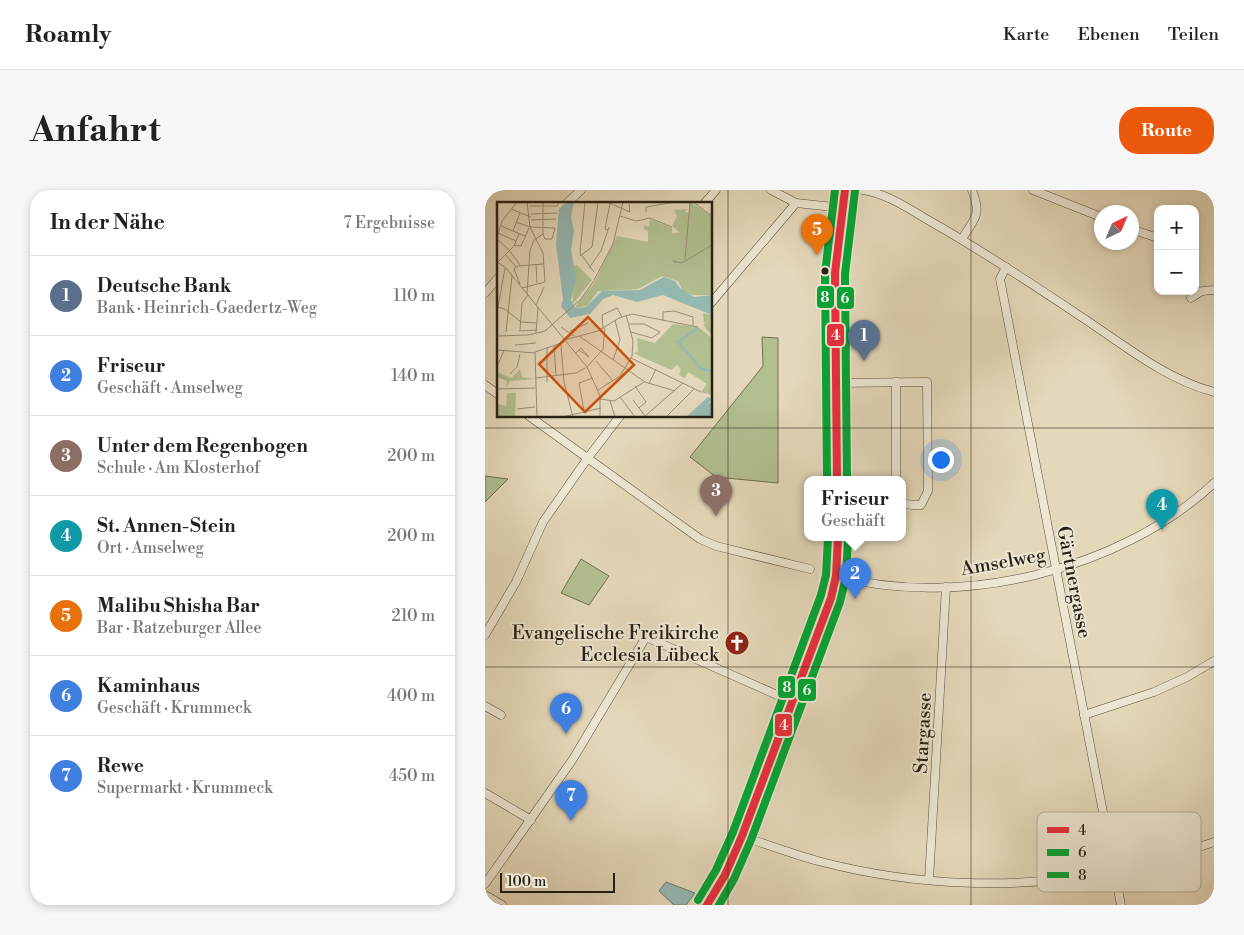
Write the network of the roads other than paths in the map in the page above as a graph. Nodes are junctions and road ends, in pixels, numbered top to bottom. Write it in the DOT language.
graph roads {
  1 [pos="581,190"];
  2 [pos="716,190"];
  3 [pos="771,190"];
  4 [pos="845,190"];
  5 [pos="863,190"];
  6 [pos="972,190"];
  7 [pos="1033,190"];
  8 [pos="568,202"];
  9 [pos="706,202"];
  10 [pos="796,203"];
  11 [pos="843,208"];
  12 [pos="1094,214"];
  13 [pos="1139,232"];
  14 [pos="1154,237"];
  15 [pos="962,239"];
  16 [pos="1006,267"];
  17 [pos="497,279"];
  18 [pos="1214,290"];
  19 [pos="485,293"];
  20 [pos="1191,298"];
  21 [pos="713,301"];
  22 [pos="896,382"];
  23 [pos="835,383"];
  24 [pos="485,385"];
  25 [pos="1214,392"];
  26 [pos="497,394"];
  27 [pos="532,418"];
  28 [pos="618,418"];
  29 [pos="587,459"];
  30 [pos="837,476"];
  31 [pos="896,476"];
  32 [pos="1214,483"];
  33 [pos="906,504"];
  34 [pos="838,541"];
  35 [pos="810,569"];
  36 [pos="1055,569"];
  37 [pos="835,576"];
  38 [pos="946,587"];
  39 [pos="485,635"];
  40 [pos="1214,661"];
  41 [pos="793,702"];
  42 [pos="485,706"];
  43 [pos="501,715"];
  44 [pos="1084,715"];
  45 [pos="485,793"];
  46 [pos="1103,812"];
  47 [pos="531,820"];
  48 [pos="742,836"];
  49 [pos="1214,842"];
  50 [pos="1201,847"];
  51 [pos="929,880"];
  52 [pos="1037,881"];
  53 [pos="485,884"];
  54 [pos="1119,892"];
  55 [pos="485,895"];
  56 [pos="502,905"];
  57 [pos="707,905"];
  58 [pos="1121,905"];
  1 -- 8 [label="street"];
  2 -- 9 [label="street"];
  3 -- 10 [label="street"];
  4 -- 11 [label="main road"];
  5 -- 15 [label="street"];
  6 -- 15 [label="street"];
  7 -- 12 [label="street"];
  10 -- 11 [label="street"];
  10 -- 21 [label="street"];
  11 -- 23 [label="main road"];
  13 -- 14 [label="street"];
  15 -- 16 [label="street"];
  16 -- 25 [label="street"];
  16 -- 36 [label="street, Gärtnergasse"];
  17 -- 19 [label="street"];
  18 -- 20 [label="street"];
  22 -- 23 [label="street"];
  22 -- 31 [label="street"];
  22 -- 33 [label="street"];
  23 -- 30 [label="main road"];
  24 -- 26 [label="street"];
  27 -- 29 [label="street"];
  28 -- 29 [label="street"];
  29 -- 35 [label="street"];
  29 -- 39 [label="street"];
  32 -- 36 [label="street, Amselweg"];
  34 -- 37 [label="main road"];
  36 -- 38 [label="street, Amselweg"];
  36 -- 44 [label="street, Gärtnergasse"];
  37 -- 38 [label="street, Amselweg"];
  37 -- 41 [label="main road"];
  38 -- 51 [label="street, Stargasse"];
  40 -- 44 [label="street"];
  41 -- 47 [label="street"];
  41 -- 48 [label="main road"];
  42 -- 43 [label="street"];
  44 -- 46 [label="street, Gärtnergasse"];
  45 -- 47 [label="street"];
  47 -- 53 [label="street"];
  48 -- 51 [label="street"];
  48 -- 57 [label="main road"];
  49 -- 50 [label="street"];
  51 -- 52 [label="street"];
  54 -- 58 [label="street, Gärtnergasse"];
  55 -- 56 [label="street"];
}
